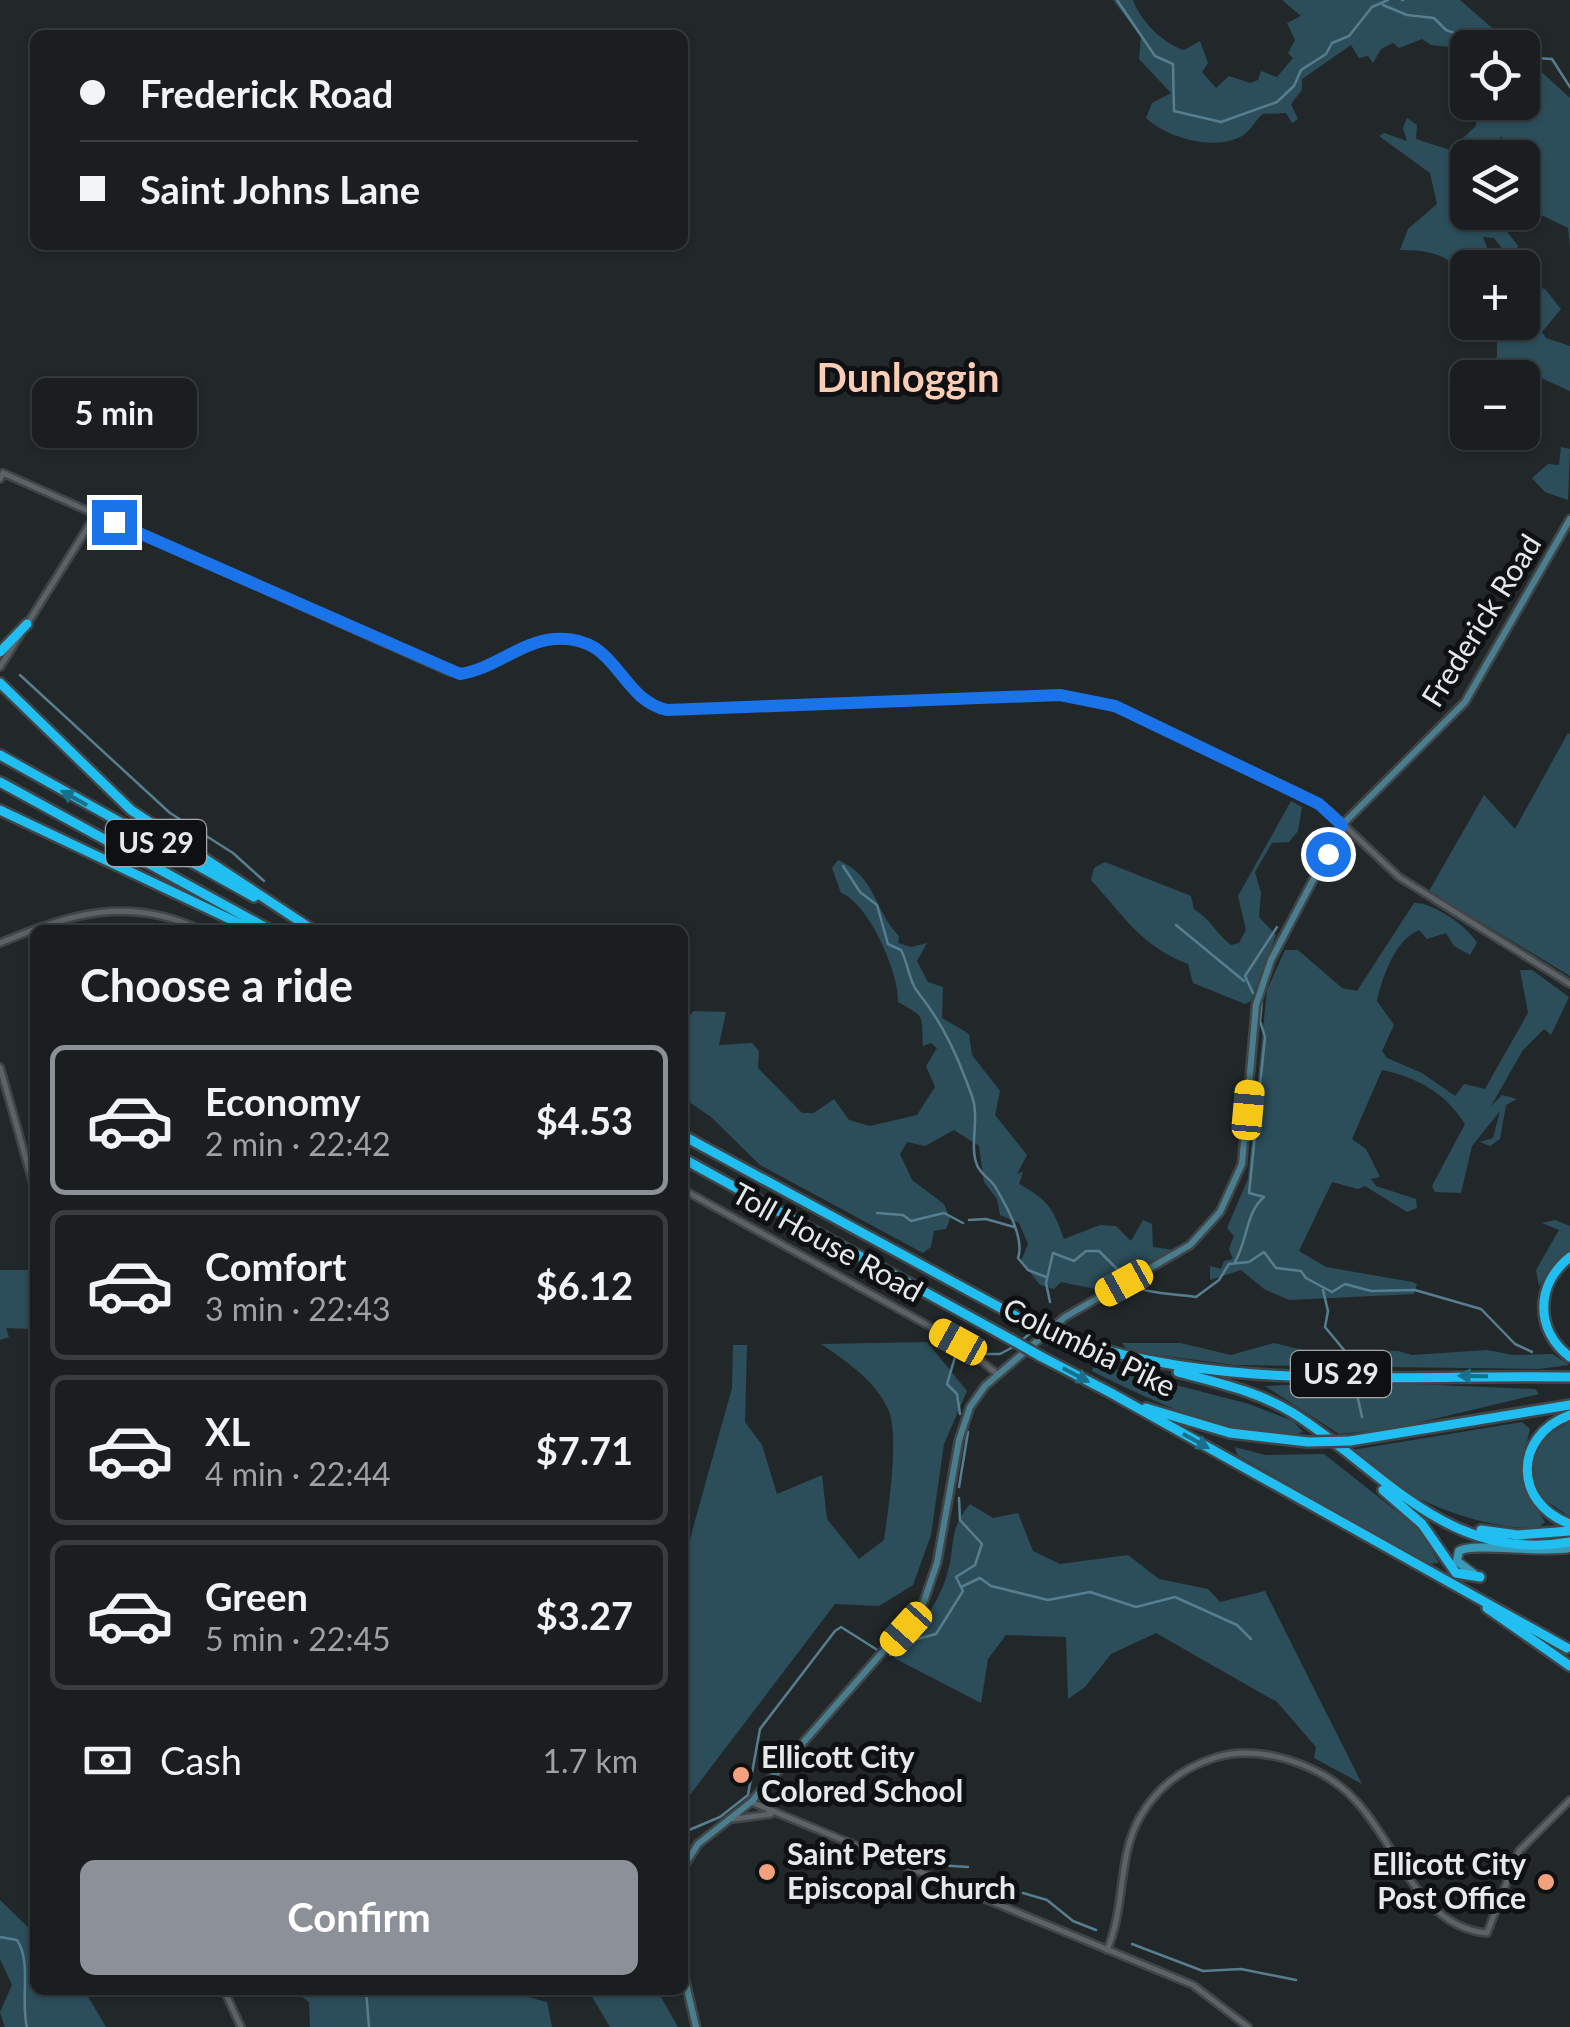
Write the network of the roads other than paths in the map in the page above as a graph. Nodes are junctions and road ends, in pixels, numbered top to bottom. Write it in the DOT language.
graph roads {
  1 [pos="0,479"];
  2 [pos="96,514"];
  3 [pos="1570,519"];
  4 [pos="110,520"];
  5 [pos="87,528"];
  6 [pos="27,624"];
  7 [pos="0,652"];
  8 [pos="0,667"];
  9 [pos="0,683"];
  10 [pos="0,755"];
  11 [pos="0,782"];
  12 [pos="0,810"];
  13 [pos="1342,825"];
  14 [pos="42,925"];
  15 [pos="188,925"];
  16 [pos="242,925"];
  17 [pos="261,925"];
  18 [pos="304,925"];
  19 [pos="306,925"];
  20 [pos="30,930"];
  21 [pos="0,943"];
  22 [pos="1570,984"];
  23 [pos="0,1067"];
  24 [pos="688,1138"];
  25 [pos="688,1161"];
  26 [pos="30,1173"];
  27 [pos="688,1192"];
  28 [pos="1570,1258"];
  29 [pos="1113,1354"];
  30 [pos="1570,1357"];
  31 [pos="996,1374"];
  32 [pos="1570,1377"];
  33 [pos="1111,1394"];
  34 [pos="1570,1406"];
  35 [pos="1570,1415"];
  36 [pos="1340,1450"];
  37 [pos="1435,1516"];
  38 [pos="1570,1528"];
  39 [pos="1570,1545"];
  40 [pos="1395,1552"];
  41 [pos="1480,1578"];
  42 [pos="1569,1649"];
  43 [pos="1570,1666"];
  44 [pos="768,1784"];
  45 [pos="1570,1800"];
  46 [pos="751,1802"];
  47 [pos="770,1814"];
  48 [pos="719,1826"];
  49 [pos="688,1860"];
  50 [pos="1107,1950"];
  51 [pos="688,1993"];
  52 [pos="226,1995"];
  53 [pos="241,2027"];
  54 [pos="696,2027"];
  55 [pos="1248,2027"];
  1 -- 2 [label="street"];
  2 -- 4 [label="street"];
  2 -- 5 [label="street"];
  3 -- 13 [label="main road, Frederick Road"];
  4 -- 5 [label="street"];
  4 -- 13 [label="street"];
  5 -- 6 [label="street"];
  6 -- 7 [label="highway"];
  6 -- 8 [label="street"];
  9 -- 19 [label="highway"];
  18 -- 10 [label="highway, US 29, one-way"];
  11 -- 17 [label="highway, US 29"];
  12 -- 16 [label="highway"];
  13 -- 22 [label="street"];
  13 -- 31 [label="main road, Frederick Road"];
  14 -- 15 [label="street"];
  20 -- 21 [label="street"];
  23 -- 26 [label="street"];
  24 -- 29 [label="highway, Columbia Pike / US 29, bridge"];
  25 -- 33 [label="highway, Columbia Pike / US 29, one-way, bridge"];
  27 -- 31 [label="street, Toll House Road"];
  28 -- 30 [label="highway"];
  32 -- 29 [label="highway, Columbia Pike / US 29, one-way"];
  29 -- 36 [label="highway"];
  31 -- 44 [label="main road, Frederick Road"];
  33 -- 34 [label="highway, Columbia Pike / US 29, bridge"];
  33 -- 40 [label="highway, one-way"];
  35 -- 38 [label="highway"];
  36 -- 37 [label="highway"];
  36 -- 41 [label="highway"];
  37 -- 38 [label="highway"];
  37 -- 39 [label="highway"];
  39 -- 41 [label="main road"];
  40 -- 42 [label="highway"];
  40 -- 43 [label="highway"];
  44 -- 46 [label="main road, Frederick Road"];
  44 -- 47 [label="street"];
  45 -- 50 [label="street"];
  46 -- 47 [label="street"];
  46 -- 48 [label="main road, Frederick Road"];
  47 -- 48 [label="street"];
  47 -- 50 [label="street"];
  48 -- 49 [label="main road, Frederick Road"];
  50 -- 55 [label="street"];
  51 -- 54 [label="main road"];
  52 -- 53 [label="street"];
}
